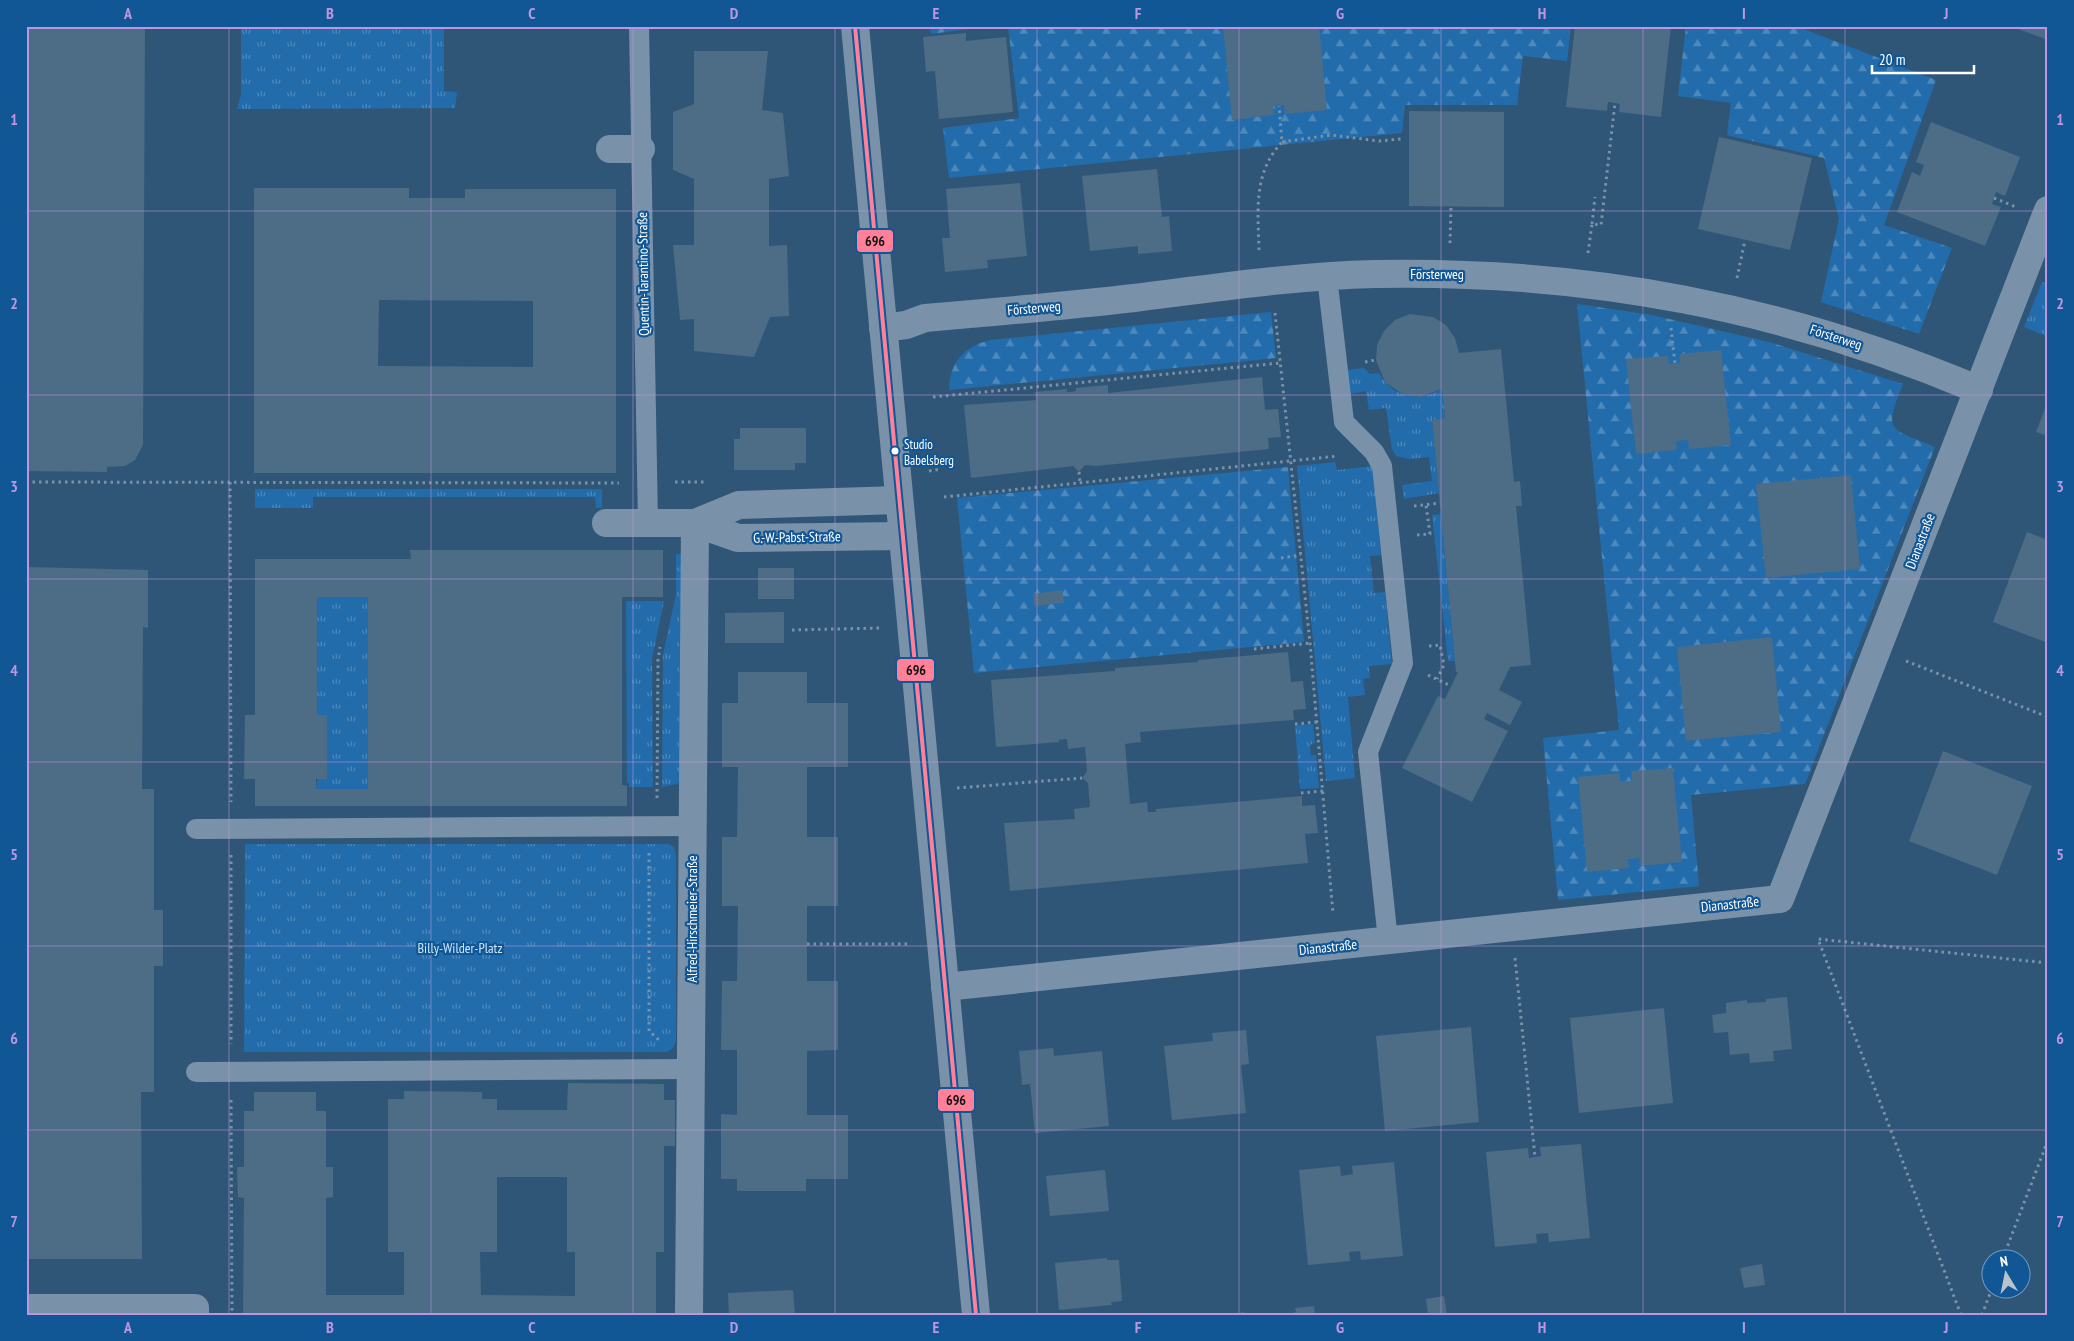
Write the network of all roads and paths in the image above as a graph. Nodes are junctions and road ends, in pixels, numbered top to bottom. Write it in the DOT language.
graph roads {
  1 [pos="639,26"];
  2 [pos="855,26"];
  3 [pos="1615,103"];
  4 [pos="1278,106"];
  5 [pos="1401,138"];
  6 [pos="1282,142"];
  7 [pos="610,149"];
  8 [pos="641,149"];
  9 [pos="1595,198"];
  10 [pos="2048,210"];
  11 [pos="1592,224"];
  12 [pos="1745,240"];
  13 [pos="1327,277"];
  14 [pos="1266,283"];
  15 [pos="1583,283"];
  16 [pos="1730,308"];
  17 [pos="883,328"];
  18 [pos="1280,363"];
  19 [pos="1979,390"];
  20 [pos="933,397"];
  21 [pos="1374,452"];
  22 [pos="1291,460"];
  23 [pos="941,469"];
  24 [pos="1079,472"];
  25 [pos="26,482"];
  26 [pos="230,482"];
  27 [pos="712,482"];
  28 [pos="1080,482"];
  29 [pos="647,483"];
  30 [pos="898,488"];
  31 [pos="944,497"];
  32 [pos="1440,503"];
  33 [pos="1412,506"];
  34 [pos="694,522"];
  35 [pos="606,523"];
  36 [pos="648,523"];
  37 [pos="902,536"];
  38 [pos="1300,555"];
  39 [pos="1281,558"];
  40 [pos="911,627"];
  41 [pos="792,630"];
  42 [pos="1310,643"];
  43 [pos="1254,649"];
  44 [pos="1878,649"];
  45 [pos="1430,676"];
  46 [pos="1451,686"];
  47 [pos="2048,717"];
  48 [pos="1317,722"];
  49 [pos="1295,724"];
  50 [pos="1082,778"];
  51 [pos="926,790"];
  52 [pos="1322,791"];
  53 [pos="1301,793"];
  54 [pos="657,826"];
  55 [pos="692,826"];
  56 [pos="196,829"];
  57 [pos="231,829"];
  58 [pos="1330,882"];
  59 [pos="1512,927"];
  60 [pos="1388,940"];
  61 [pos="807,944"];
  62 [pos="941,944"];
  63 [pos="2048,962"];
  64 [pos="945,987"];
  65 [pos="690,1069"];
  66 [pos="231,1071"];
  67 [pos="196,1072"];
  68 [pos="2048,1140"];
  69 [pos="1535,1156"];
  70 [pos="2007,1248"];
  71 [pos="1988,1298"];
  72 [pos="26,1308"];
  73 [pos="195,1311"];
  74 [pos="232,1315"];
  75 [pos="689,1315"];
  76 [pos="976,1315"];
  77 [pos="1961,1315"];
  78 [pos="1982,1315"];
  1 -- 8 [label="lane, Quentin-Tarantino-Straße"];
  2 -- 17 [label="street"];
  3 -- 11 [label="path"];
  4 -- 6 [label="path"];
  5 -- 6 [label="path"];
  6 -- 14 [label="path"];
  7 -- 8 [label="street"];
  8 -- 29 [label="lane, Quentin-Tarantino-Straße"];
  9 -- 11 [label="path"];
  10 -- 19 [label="street, Dianastraße"];
  11 -- 15 [label="path"];
  12 -- 16 [label="path"];
  13 -- 14 [label="street, Försterweg"];
  13 -- 15 [label="street, Försterweg"];
  13 -- 21 [label="lane"];
  14 -- 17 [label="street, Försterweg"];
  14 -- 18 [label="path"];
  15 -- 16 [label="street, Försterweg"];
  16 -- 19 [label="street, Försterweg"];
  17 -- 30 [label="street"];
  18 -- 20 [label="path"];
  18 -- 22 [label="path"];
  19 -- 44 [label="street, Dianastraße"];
  21 -- 22 [label="path"];
  21 -- 60 [label="lane"];
  22 -- 28 [label="path"];
  22 -- 38 [label="path"];
  23 -- 30 [label="path"];
  24 -- 28 [label="path"];
  25 -- 26 [label="path"];
  26 -- 29 [label="path"];
  26 -- 57 [label="path"];
  27 -- 29 [label="path"];
  28 -- 31 [label="path"];
  29 -- 36 [label="lane, Quentin-Tarantino-Straße"];
  30 -- 34 [label="street, G.-W.-Pabst-Straße"];
  30 -- 37 [label="street"];
  32 -- 33 [label="path"];
  34 -- 36 [label="street, G.-W.-Pabst-Straße"];
  34 -- 37 [label="street, G.-W.-Pabst-Straße"];
  34 -- 55 [label="street, Alfred-Hirschmeier-Straße"];
  35 -- 36 [label="street, G.-W.-Pabst-Straße"];
  37 -- 40 [label="street"];
  38 -- 39 [label="path"];
  38 -- 42 [label="path"];
  40 -- 41 [label="path"];
  40 -- 51 [label="street"];
  42 -- 43 [label="path"];
  42 -- 48 [label="path"];
  44 -- 47 [label="path"];
  44 -- 59 [label="street, Dianastraße"];
  45 -- 46 [label="path"];
  48 -- 49 [label="path"];
  48 -- 52 [label="path"];
  50 -- 51 [label="path"];
  51 -- 62 [label="street"];
  52 -- 53 [label="path"];
  52 -- 58 [label="path"];
  54 -- 55 [label="lane"];
  54 -- 57 [label="lane"];
  54 -- 65 [label="path"];
  55 -- 65 [label="street, Alfred-Hirschmeier-Straße"];
  56 -- 57 [label="lane"];
  57 -- 66 [label="path"];
  59 -- 60 [label="street, Dianastraße"];
  59 -- 69 [label="path"];
  60 -- 64 [label="street, Dianastraße"];
  61 -- 62 [label="path"];
  62 -- 64 [label="street"];
  63 -- 77 [label="path"];
  64 -- 76 [label="street"];
  65 -- 66 [label="lane"];
  65 -- 75 [label="street, Alfred-Hirschmeier-Straße"];
  66 -- 67 [label="lane"];
  66 -- 74 [label="path"];
  68 -- 70 [label="path"];
  71 -- 78 [label="path"];
  72 -- 73 [label="street"];
}
